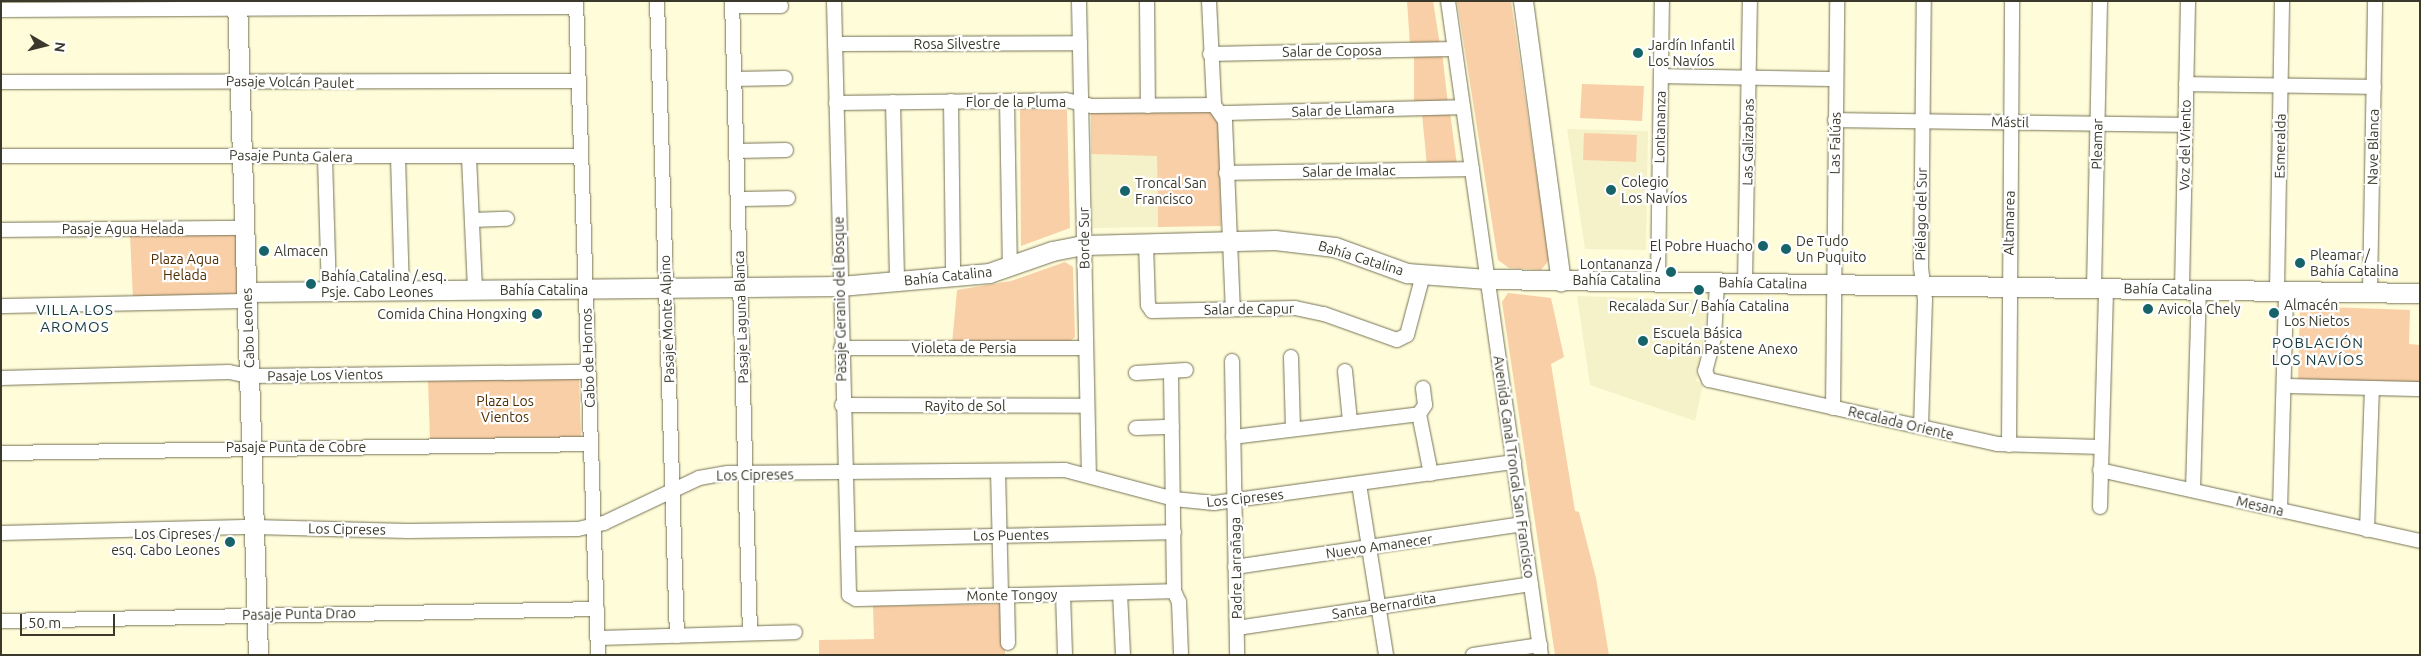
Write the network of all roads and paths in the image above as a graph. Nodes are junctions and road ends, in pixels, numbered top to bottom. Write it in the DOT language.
graph roads {
  1 [pos="657,1"];
  2 [pos="834,1"];
  3 [pos="1079,1"];
  4 [pos="1147,1"];
  5 [pos="1209,1"];
  6 [pos="1448,1"];
  7 [pos="1523,1"];
  8 [pos="1662,1"];
  9 [pos="1750,1"];
  10 [pos="1837,1"];
  11 [pos="1924,1"];
  12 [pos="2012,1"];
  13 [pos="2100,1"];
  14 [pos="2188,1"];
  15 [pos="2282,1"];
  16 [pos="2376,1"];
  17 [pos="576,4"];
  18 [pos="732,4"];
  19 [pos="237,5"];
  20 [pos="781,6"];
  21 [pos="1,10"];
  22 [pos="1080,43"];
  23 [pos="834,44"];
  24 [pos="1454,49"];
  25 [pos="1210,54"];
  26 [pos="1661,76"];
  27 [pos="785,78"];
  28 [pos="1749,78"];
  29 [pos="734,79"];
  30 [pos="1836,79"];
  31 [pos="578,81"];
  32 [pos="1,82"];
  33 [pos="240,82"];
  34 [pos="2186,84"];
  35 [pos="2281,86"];
  36 [pos="2374,87"];
  37 [pos="951,101"];
  38 [pos="1007,101"];
  39 [pos="893,102"];
  40 [pos="836,103"];
  41 [pos="1082,104"];
  42 [pos="1148,106"];
  43 [pos="1463,107"];
  44 [pos="1218,109"];
  45 [pos="1835,120"];
  46 [pos="1923,121"];
  47 [pos="2010,122"];
  48 [pos="2098,124"];
  49 [pos="2185,125"];
  50 [pos="786,150"];
  51 [pos="736,151"];
  52 [pos="1,156"];
  53 [pos="242,156"];
  54 [pos="581,156"];
  55 [pos="398,157"];
  56 [pos="469,157"];
  57 [pos="325,158"];
  58 [pos="1472,168"];
  59 [pos="1226,174"];
  60 [pos="788,198"];
  61 [pos="738,199"];
  62 [pos="507,219"];
  63 [pos="472,220"];
  64 [pos="244,228"];
  65 [pos="1,230"];
  66 [pos="1230,241"];
  67 [pos="1146,243"];
  68 [pos="1084,244"];
  69 [pos="1010,267"];
  70 [pos="1423,275"];
  71 [pos="954,277"];
  72 [pos="1487,279"];
  73 [pos="1561,281"];
  74 [pos="896,282"];
  75 [pos="1658,282"];
  76 [pos="1717,283"];
  77 [pos="1745,283"];
  78 [pos="1834,284"];
  79 [pos="1923,285"];
  80 [pos="840,286"];
  81 [pos="2010,286"];
  82 [pos="740,288"];
  83 [pos="2100,288"];
  84 [pos="666,289"];
  85 [pos="2191,289"];
  86 [pos="475,290"];
  87 [pos="585,290"];
  88 [pos="2282,290"];
  89 [pos="402,291"];
  90 [pos="329,292"];
  91 [pos="2370,292"];
  92 [pos="2420,293"];
  93 [pos="247,297"];
  94 [pos="1,306"];
  95 [pos="1233,309"];
  96 [pos="841,348"];
  97 [pos="1086,348"];
  98 [pos="1291,357"];
  99 [pos="1232,361"];
  100 [pos="1186,370"];
  101 [pos="1345,371"];
  102 [pos="588,372"];
  103 [pos="1136,373"];
  104 [pos="1171,373"];
  105 [pos="249,376"];
  106 [pos="1,378"];
  107 [pos="2284,386"];
  108 [pos="1423,388"];
  109 [pos="2372,388"];
  110 [pos="2420,389"];
  111 [pos="842,405"];
  112 [pos="1087,406"];
  113 [pos="1833,408"];
  114 [pos="1419,414"];
  115 [pos="1350,421"];
  116 [pos="1172,427"];
  117 [pos="1921,427"];
  118 [pos="1136,428"];
  119 [pos="1293,429"];
  120 [pos="1233,437"];
  121 [pos="591,444"];
  122 [pos="2009,445"];
  123 [pos="2101,447"];
  124 [pos="252,449"];
  125 [pos="1,453"];
  126 [pos="1514,462"];
  127 [pos="2100,470"];
  128 [pos="998,471"];
  129 [pos="745,474"];
  130 [pos="845,474"];
  131 [pos="1089,474"];
  132 [pos="1431,474"];
  133 [pos="1359,484"];
  134 [pos="672,490"];
  135 [pos="2193,490"];
  136 [pos="1174,499"];
  137 [pos="1234,502"];
  138 [pos="2100,507"];
  139 [pos="2280,510"];
  140 [pos="1523,524"];
  141 [pos="254,527"];
  142 [pos="594,527"];
  143 [pos="2368,530"];
  144 [pos="1174,532"];
  145 [pos="1,533"];
  146 [pos="1000,535"];
  147 [pos="848,539"];
  148 [pos="2420,541"];
  149 [pos="1369,547"];
  150 [pos="1236,567"];
  151 [pos="1531,584"];
  152 [pos="1174,591"];
  153 [pos="1120,593"];
  154 [pos="1064,594"];
  155 [pos="1004,596"];
  156 [pos="850,597"];
  157 [pos="1378,607"];
  158 [pos="597,608"];
  159 [pos="257,614"];
  160 [pos="1,621"];
  161 [pos="1237,628"];
  162 [pos="795,632"];
  163 [pos="750,633"];
  164 [pos="677,636"];
  165 [pos="598,638"];
  166 [pos="1008,643"];
  167 [pos="1541,650"];
  168 [pos="1066,654"];
  169 [pos="258,655"];
  170 [pos="598,655"];
  171 [pos="1122,655"];
  172 [pos="1181,655"];
  173 [pos="1237,655"];
  174 [pos="1386,655"];
  175 [pos="1473,655"];
  1 -- 84 [label="street, Pasaje Monte Alpino"];
  2 -- 23 [label="street, Pasaje Geranio del Bosque"];
  3 -- 22 [label="street, Borde Sur"];
  4 -- 42 [label="street"];
  5 -- 25 [label="street"];
  6 -- 24 [label="street, Avenida Canal Troncal San Francisco"];
  7 -- 73 [label="street"];
  8 -- 26 [label="street, Lontananza"];
  9 -- 28 [label="street, Las Galizabras"];
  10 -- 30 [label="street, Las Falúas"];
  11 -- 46 [label="street, Piélago del Sur"];
  12 -- 47 [label="street, Altamarea"];
  13 -- 48 [label="street, Pleamar"];
  14 -- 34 [label="street, Voz del Viento"];
  15 -- 35 [label="street, Esmeralda"];
  16 -- 36 [label="street, Nave Blanca"];
  17 -- 19 [label="street"];
  17 -- 31 [label="street, Cabo de Hornos"];
  18 -- 20 [label="street"];
  18 -- 29 [label="street, Pasaje Laguna Blanca"];
  19 -- 21 [label="street"];
  19 -- 33 [label="street, Cabo Leones"];
  22 -- 23 [label="street, Rosa Silvestre"];
  22 -- 41 [label="street, Borde Sur"];
  23 -- 40 [label="street, Pasaje Geranio del Bosque"];
  24 -- 25 [label="street, Salar de Coposa"];
  24 -- 43 [label="street, Avenida Canal Troncal San Francisco"];
  25 -- 44 [label="street"];
  26 -- 28 [label="street"];
  26 -- 75 [label="street, Lontananza"];
  27 -- 29 [label="street"];
  28 -- 30 [label="street"];
  28 -- 77 [label="street, Las Galizabras"];
  29 -- 51 [label="street, Pasaje Laguna Blanca"];
  30 -- 45 [label="street, Las Falúas"];
  31 -- 33 [label="street, Pasaje Volcán Paulet"];
  31 -- 54 [label="street, Cabo de Hornos"];
  32 -- 33 [label="street, Pasaje Volcán Paulet"];
  33 -- 53 [label="street, Cabo Leones"];
  34 -- 35 [label="street"];
  34 -- 49 [label="street, Voz del Viento"];
  35 -- 36 [label="street"];
  35 -- 88 [label="street, Esmeralda"];
  36 -- 91 [label="street, Nave Blanca"];
  37 -- 38 [label="street, Flor de la Pluma"];
  37 -- 39 [label="street, Flor de la Pluma"];
  37 -- 71 [label="street"];
  38 -- 41 [label="street, Flor de la Pluma"];
  38 -- 69 [label="street"];
  39 -- 40 [label="street, Flor de la Pluma"];
  39 -- 74 [label="street"];
  40 -- 80 [label="street, Pasaje Geranio del Bosque"];
  41 -- 42 [label="street, Flor de la Pluma"];
  41 -- 68 [label="street, Borde Sur"];
  42 -- 44 [label="street, Flor de la Pluma"];
  43 -- 44 [label="street, Salar de Llamara"];
  43 -- 58 [label="street, Avenida Canal Troncal San Francisco"];
  44 -- 59 [label="street"];
  45 -- 46 [label="street, Mástil"];
  45 -- 78 [label="street, Las Falúas"];
  46 -- 47 [label="street, Mástil"];
  46 -- 79 [label="street, Piélago del Sur"];
  47 -- 48 [label="street, Mástil"];
  47 -- 81 [label="street, Altamarea"];
  48 -- 49 [label="street, Mástil"];
  48 -- 83 [label="street, Pleamar"];
  49 -- 85 [label="street, Voz del Viento"];
  50 -- 51 [label="street"];
  51 -- 61 [label="street, Pasaje Laguna Blanca"];
  52 -- 53 [label="street, Pasaje Punta Galera"];
  53 -- 57 [label="street, Pasaje Punta Galera"];
  53 -- 64 [label="street, Cabo Leones"];
  54 -- 56 [label="street, Pasaje Punta Galera"];
  54 -- 87 [label="street, Cabo de Hornos"];
  55 -- 56 [label="street, Pasaje Punta Galera"];
  55 -- 57 [label="street, Pasaje Punta Galera"];
  55 -- 89 [label="street"];
  56 -- 63 [label="street"];
  57 -- 90 [label="street"];
  58 -- 59 [label="street, Salar de Imalac"];
  58 -- 72 [label="street, Avenida Canal Troncal San Francisco"];
  59 -- 66 [label="street"];
  60 -- 61 [label="street"];
  61 -- 82 [label="street, Pasaje Laguna Blanca"];
  62 -- 63 [label="street"];
  63 -- 86 [label="street"];
  64 -- 65 [label="street, Pasaje Agua Helada"];
  64 -- 93 [label="street, Cabo Leones"];
  66 -- 67 [label="street, Bahía Catalina"];
  66 -- 70 [label="street, Bahía Catalina"];
  66 -- 95 [label="street"];
  67 -- 68 [label="street, Bahía Catalina"];
  67 -- 95 [label="street, Salar de Capur"];
  68 -- 69 [label="street, Bahía Catalina"];
  68 -- 97 [label="street, Borde Sur"];
  69 -- 71 [label="street, Bahía Catalina"];
  70 -- 72 [label="street, Bahía Catalina"];
  70 -- 95 [label="street, Salar de Capur"];
  71 -- 74 [label="street, Bahía Catalina"];
  72 -- 73 [label="street, Bahía Catalina"];
  72 -- 126 [label="street, Avenida Canal Troncal San Francisco"];
  73 -- 75 [label="street, Bahía Catalina"];
  74 -- 80 [label="street, Bahía Catalina"];
  75 -- 76 [label="street, Bahía Catalina"];
  76 -- 77 [label="street, Bahía Catalina"];
  76 -- 113 [label="street, Recalada Oriente"];
  77 -- 78 [label="street, Bahía Catalina"];
  78 -- 79 [label="street, Bahía Catalina"];
  78 -- 113 [label="street, Las Falúas"];
  79 -- 81 [label="street, Bahía Catalina"];
  79 -- 117 [label="street, Piélago del Sur"];
  80 -- 82 [label="street, Bahía Catalina"];
  80 -- 96 [label="street, Pasaje Geranio del Bosque"];
  81 -- 83 [label="street, Bahía Catalina"];
  81 -- 122 [label="street, Altamarea"];
  82 -- 84 [label="street, Bahía Catalina"];
  82 -- 129 [label="street, Pasaje Laguna Blanca"];
  83 -- 85 [label="street, Bahía Catalina"];
  83 -- 123 [label="street, Pleamar"];
  84 -- 87 [label="street, Bahía Catalina"];
  84 -- 134 [label="street, Pasaje Monte Alpino"];
  85 -- 88 [label="street, Bahía Catalina"];
  85 -- 135 [label="street, Voz del Viento"];
  86 -- 87 [label="street, Bahía Catalina"];
  86 -- 89 [label="street, Bahía Catalina"];
  87 -- 102 [label="street, Cabo de Hornos"];
  88 -- 91 [label="street, Bahía Catalina"];
  88 -- 107 [label="street, Esmeralda"];
  89 -- 90 [label="street, Bahía Catalina"];
  90 -- 93 [label="street, Bahía Catalina"];
  91 -- 92 [label="street, Bahía Catalina"];
  93 -- 94 [label="street, Bahía Catalina"];
  93 -- 105 [label="street, Cabo Leones"];
  96 -- 97 [label="street, Violeta de Persia"];
  96 -- 111 [label="street, Pasaje Geranio del Bosque"];
  97 -- 112 [label="street, Borde Sur"];
  98 -- 119 [label="street"];
  99 -- 120 [label="street, Padre Larrañaga"];
  100 -- 104 [label="street"];
  101 -- 115 [label="street"];
  102 -- 105 [label="street, Pasaje Los Vientos"];
  102 -- 121 [label="street, Cabo de Hornos"];
  103 -- 104 [label="street"];
  104 -- 116 [label="street"];
  105 -- 106 [label="street, Pasaje Los Vientos"];
  105 -- 124 [label="street, Cabo Leones"];
  107 -- 109 [label="street"];
  107 -- 139 [label="street, Esmeralda"];
  108 -- 114 [label="street"];
  109 -- 110 [label="street"];
  109 -- 143 [label="street"];
  111 -- 112 [label="street, Rayito de Sol"];
  111 -- 130 [label="street, Pasaje Geranio del Bosque"];
  112 -- 131 [label="street, Borde Sur"];
  113 -- 117 [label="street, Recalada Oriente"];
  114 -- 115 [label="street"];
  114 -- 132 [label="street"];
  115 -- 119 [label="street"];
  116 -- 118 [label="street"];
  116 -- 136 [label="street"];
  117 -- 122 [label="street, Recalada Oriente"];
  119 -- 120 [label="street"];
  120 -- 137 [label="street, Padre Larrañaga"];
  121 -- 124 [label="street, Pasaje Punta de Cobre"];
  121 -- 142 [label="street, Cabo de Hornos"];
  122 -- 123 [label="street, Recalada Oriente"];
  123 -- 127 [label="street, Pleamar"];
  124 -- 125 [label="street, Pasaje Punta de Cobre"];
  124 -- 141 [label="street, Cabo Leones"];
  126 -- 132 [label="street, Los Cipreses"];
  126 -- 140 [label="street, Avenida Canal Troncal San Francisco"];
  127 -- 135 [label="street, Mesana"];
  127 -- 138 [label="street, Pleamar"];
  128 -- 130 [label="street, Los Cipreses"];
  128 -- 131 [label="street, Los Cipreses"];
  128 -- 146 [label="street"];
  129 -- 130 [label="street, Los Cipreses"];
  129 -- 134 [label="street, Los Cipreses"];
  129 -- 163 [label="street, Pasaje Laguna Blanca"];
  130 -- 147 [label="street, Pasaje Geranio del Bosque"];
  131 -- 136 [label="street, Los Cipreses"];
  132 -- 133 [label="street, Los Cipreses"];
  133 -- 137 [label="street, Los Cipreses"];
  133 -- 149 [label="street"];
  134 -- 142 [label="street, Los Cipreses"];
  134 -- 164 [label="street, Pasaje Monte Alpino"];
  135 -- 139 [label="street, Mesana"];
  136 -- 137 [label="street, Los Cipreses"];
  136 -- 144 [label="street"];
  137 -- 150 [label="street, Padre Larrañaga"];
  139 -- 143 [label="street, Mesana"];
  140 -- 149 [label="street, Nuevo Amanecer"];
  140 -- 151 [label="street, Avenida Canal Troncal San Francisco"];
  141 -- 142 [label="street, Los Cipreses"];
  141 -- 145 [label="street, Los Cipreses"];
  141 -- 159 [label="street, Cabo Leones"];
  142 -- 158 [label="street, Cabo de Hornos"];
  143 -- 148 [label="street, Mesana"];
  144 -- 146 [label="street, Los Puentes"];
  144 -- 152 [label="street"];
  146 -- 147 [label="street, Los Puentes"];
  146 -- 155 [label="street"];
  147 -- 156 [label="street, Pasaje Geranio del Bosque"];
  149 -- 150 [label="street, Nuevo Amanecer"];
  149 -- 157 [label="street"];
  150 -- 161 [label="street, Padre Larrañaga"];
  151 -- 157 [label="street, Santa Bernardita"];
  151 -- 167 [label="street, Avenida Canal Troncal San Francisco"];
  152 -- 153 [label="street, Monte Tongoy"];
  152 -- 172 [label="street"];
  153 -- 154 [label="street, Monte Tongoy"];
  153 -- 171 [label="street"];
  154 -- 155 [label="street, Monte Tongoy"];
  154 -- 168 [label="street"];
  155 -- 156 [label="street, Monte Tongoy"];
  155 -- 166 [label="street"];
  157 -- 161 [label="street, Santa Bernardita"];
  157 -- 174 [label="street"];
  158 -- 159 [label="street, Pasaje Punta Drao"];
  158 -- 165 [label="street, Cabo de Hornos"];
  159 -- 160 [label="street, Pasaje Punta Drao"];
  159 -- 169 [label="street, Cabo Leones"];
  161 -- 173 [label="street, Padre Larrañaga"];
  162 -- 163 [label="street"];
  163 -- 164 [label="street"];
  164 -- 165 [label="street"];
  165 -- 170 [label="street, Cabo de Hornos"];
  167 -- 175 [label="street"];
}
